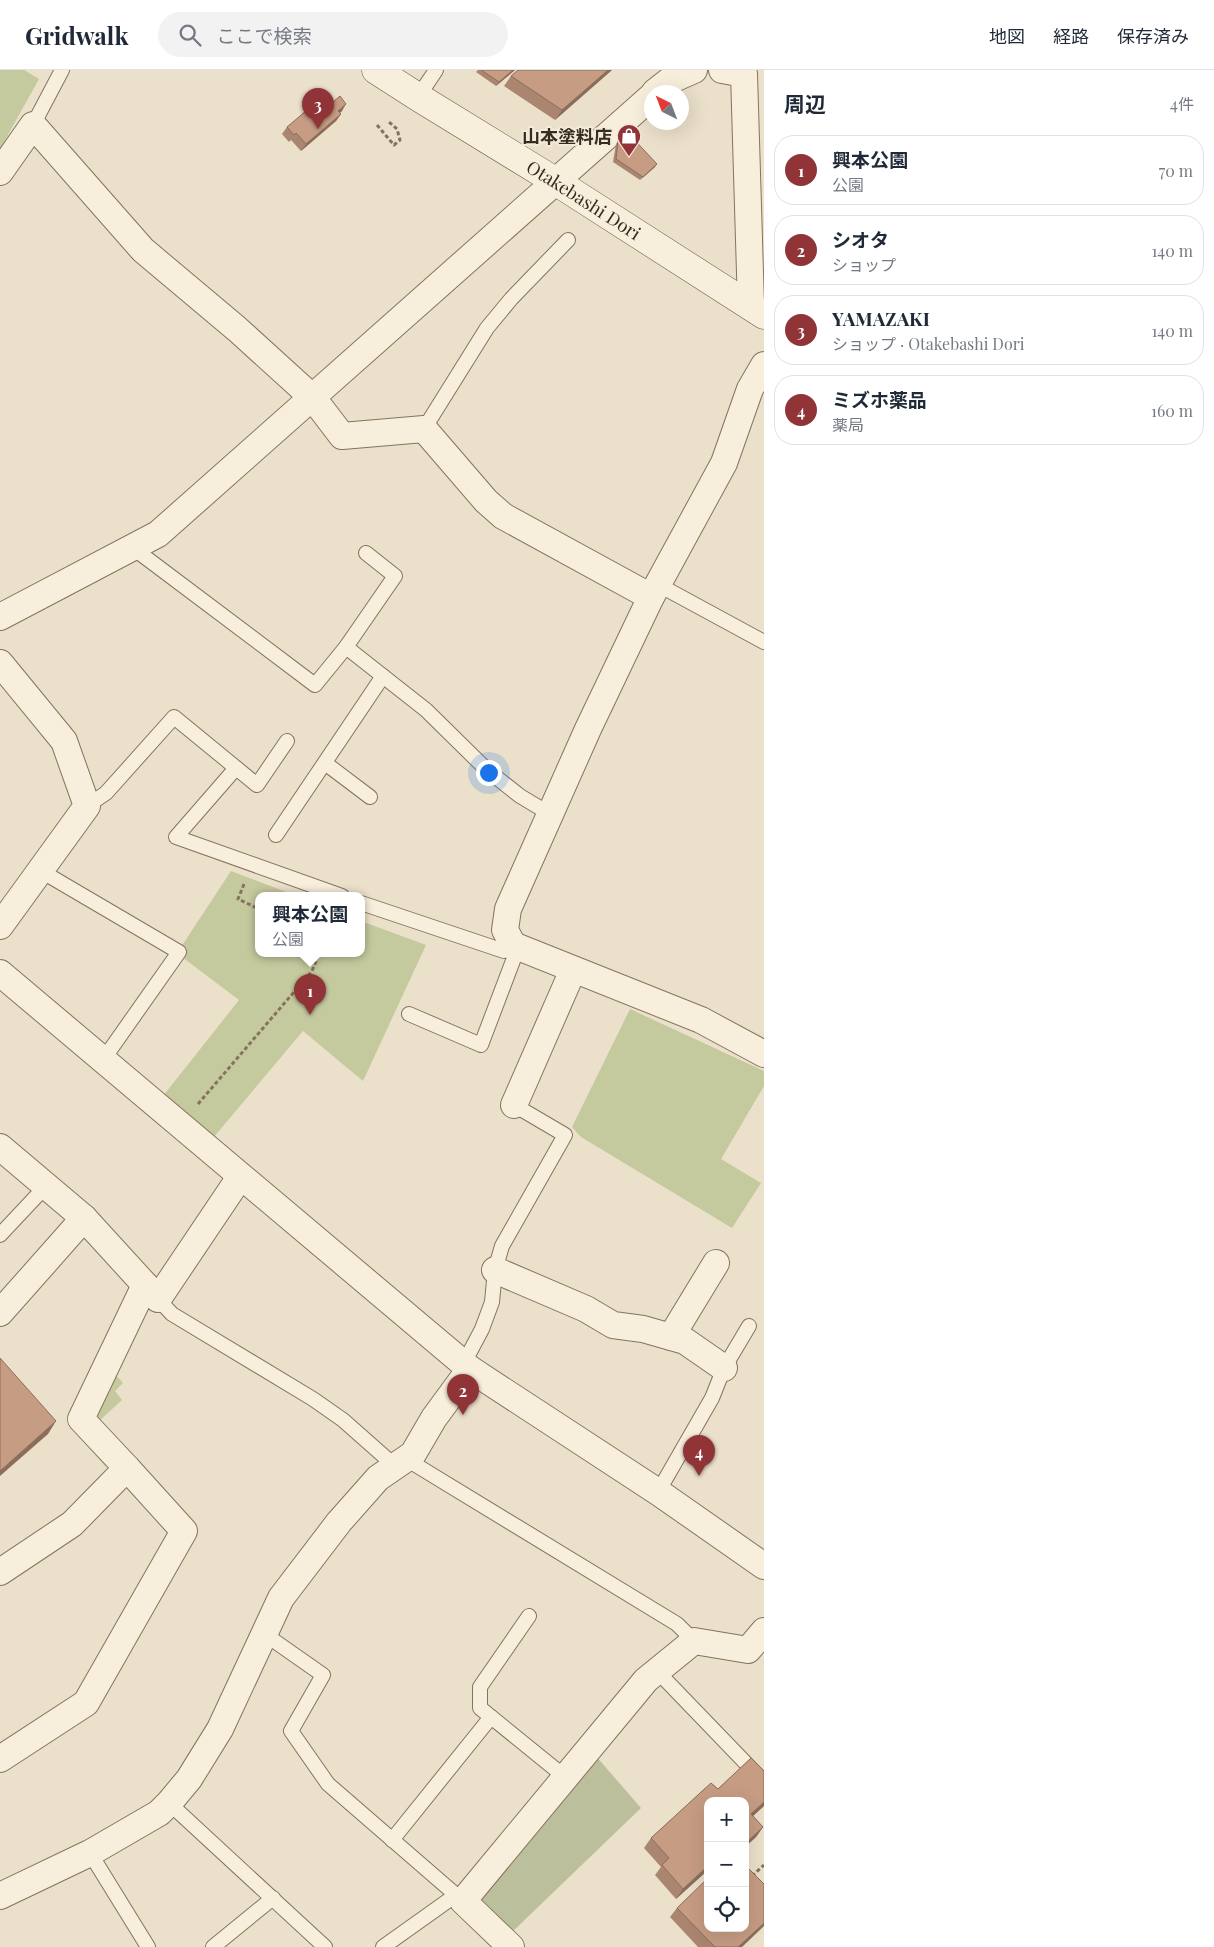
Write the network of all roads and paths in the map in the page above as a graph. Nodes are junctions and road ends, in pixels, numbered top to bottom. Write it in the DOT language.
graph roads {
  1 [pos="62,70"];
  2 [pos="376,70"];
  3 [pos="436,70"];
  4 [pos="694,70"];
  5 [pos="737,71"];
  6 [pos="664,85"];
  7 [pos="418,98"];
  8 [pos="644,103"];
  9 [pos="389,122"];
  10 [pos="33,125"];
  11 [pos="377,125"];
  12 [pos="0,172"];
  13 [pos="555,181"];
  14 [pos="568,240"];
  15 [pos="757,311"];
  16 [pos="764,365"];
  17 [pos="313,398"];
  18 [pos="424,429"];
  19 [pos="133,548"];
  20 [pos="366,553"];
  21 [pos="654,590"];
  22 [pos="0,617"];
  23 [pos="764,642"];
  24 [pos="346,647"];
  25 [pos="0,663"];
  26 [pos="383,676"];
  27 [pos="287,742"];
  28 [pos="325,763"];
  29 [pos="236,768"];
  30 [pos="370,797"];
  31 [pos="88,806"];
  32 [pos="550,814"];
  33 [pos="276,835"];
  34 [pos="254,864"];
  35 [pos="41,871"];
  36 [pos="331,892"];
  37 [pos="365,904"];
  38 [pos="255,907"];
  39 [pos="0,926"];
  40 [pos="513,946"];
  41 [pos="318,957"];
  42 [pos="573,970"];
  43 [pos="0,973"];
  44 [pos="409,1014"];
  45 [pos="764,1054"];
  46 [pos="103,1060"];
  47 [pos="514,1105"];
  48 [pos="180,1125"];
  49 [pos="0,1147"];
  50 [pos="240,1177"];
  51 [pos="46,1186"];
  52 [pos="84,1218"];
  53 [pos="0,1234"];
  54 [pos="716,1263"];
  55 [pos="495,1270"];
  56 [pos="152,1292"];
  57 [pos="0,1313"];
  58 [pos="749,1326"];
  59 [pos="671,1337"];
  60 [pos="467,1366"];
  61 [pos="724,1368"];
  62 [pos="401,1463"];
  63 [pos="127,1468"];
  64 [pos="658,1492"];
  65 [pos="764,1566"];
  66 [pos="0,1572"];
  67 [pos="529,1616"];
  68 [pos="764,1631"];
  69 [pos="264,1633"];
  70 [pos="694,1641"];
  71 [pos="658,1671"];
  72 [pos="491,1717"];
  73 [pos="0,1759"];
  74 [pos="565,1777"];
  75 [pos="764,1782"];
  76 [pos="169,1802"];
  77 [pos="392,1840"];
  78 [pos="90,1853"];
  79 [pos="764,1865"];
  80 [pos="749,1878"];
  81 [pos="0,1896"];
  82 [pos="273,1898"];
  83 [pos="459,1898"];
  84 [pos="148,1947"];
  85 [pos="213,1947"];
  86 [pos="325,1947"];
  87 [pos="383,1947"];
  88 [pos="511,1947"];
  1 -- 10 [label="lane"];
  2 -- 7 [label="main road, Otakebashi Dori"];
  3 -- 7 [label="lane"];
  4 -- 6 [label="street"];
  5 -- 15 [label="street"];
  7 -- 13 [label="main road, Otakebashi Dori"];
  8 -- 13 [label="street"];
  9 -- 11 [label="path"];
  10 -- 12 [label="street"];
  10 -- 17 [label="street"];
  13 -- 15 [label="main road, Otakebashi Dori"];
  13 -- 17 [label="street"];
  14 -- 18 [label="lane"];
  16 -- 21 [label="street"];
  17 -- 18 [label="street"];
  17 -- 19 [label="street"];
  18 -- 21 [label="street"];
  19 -- 22 [label="street"];
  19 -- 24 [label="lane"];
  20 -- 24 [label="lane"];
  21 -- 23 [label="lane"];
  21 -- 32 [label="street"];
  24 -- 26 [label="lane"];
  25 -- 31 [label="street"];
  26 -- 28 [label="lane"];
  26 -- 32 [label="lane"];
  27 -- 29 [label="lane"];
  28 -- 30 [label="lane"];
  28 -- 33 [label="lane"];
  29 -- 31 [label="lane"];
  29 -- 34 [label="lane"];
  31 -- 35 [label="street"];
  32 -- 40 [label="street"];
  34 -- 36 [label="lane"];
  34 -- 38 [label="path"];
  35 -- 39 [label="street"];
  35 -- 46 [label="lane"];
  37 -- 40 [label="lane"];
  40 -- 42 [label="street"];
  40 -- 44 [label="lane"];
  41 -- 48 [label="path"];
  42 -- 45 [label="street"];
  42 -- 47 [label="street"];
  43 -- 46 [label="street"];
  46 -- 48 [label="street"];
  47 -- 55 [label="lane"];
  48 -- 50 [label="street"];
  49 -- 51 [label="street"];
  50 -- 56 [label="street"];
  50 -- 60 [label="street"];
  51 -- 52 [label="street"];
  51 -- 53 [label="lane"];
  52 -- 56 [label="street"];
  52 -- 57 [label="street"];
  54 -- 59 [label="street"];
  55 -- 59 [label="street"];
  55 -- 60 [label="lane"];
  56 -- 62 [label="lane"];
  56 -- 63 [label="street"];
  58 -- 61 [label="lane"];
  59 -- 61 [label="street"];
  60 -- 62 [label="street"];
  60 -- 64 [label="street"];
  61 -- 64 [label="lane"];
  62 -- 69 [label="street"];
  62 -- 70 [label="lane"];
  63 -- 66 [label="street"];
  63 -- 73 [label="street"];
  64 -- 65 [label="street"];
  67 -- 72 [label="lane"];
  68 -- 70 [label="street"];
  69 -- 76 [label="street"];
  69 -- 77 [label="lane"];
  70 -- 71 [label="street"];
  71 -- 74 [label="street"];
  71 -- 75 [label="lane"];
  72 -- 74 [label="lane"];
  72 -- 77 [label="lane"];
  74 -- 83 [label="street"];
  76 -- 78 [label="street"];
  76 -- 82 [label="lane"];
  77 -- 83 [label="lane"];
  78 -- 81 [label="street"];
  78 -- 84 [label="lane"];
  79 -- 80 [label="path"];
  82 -- 85 [label="lane"];
  82 -- 86 [label="lane"];
  83 -- 87 [label="lane"];
  83 -- 88 [label="street"];
}
